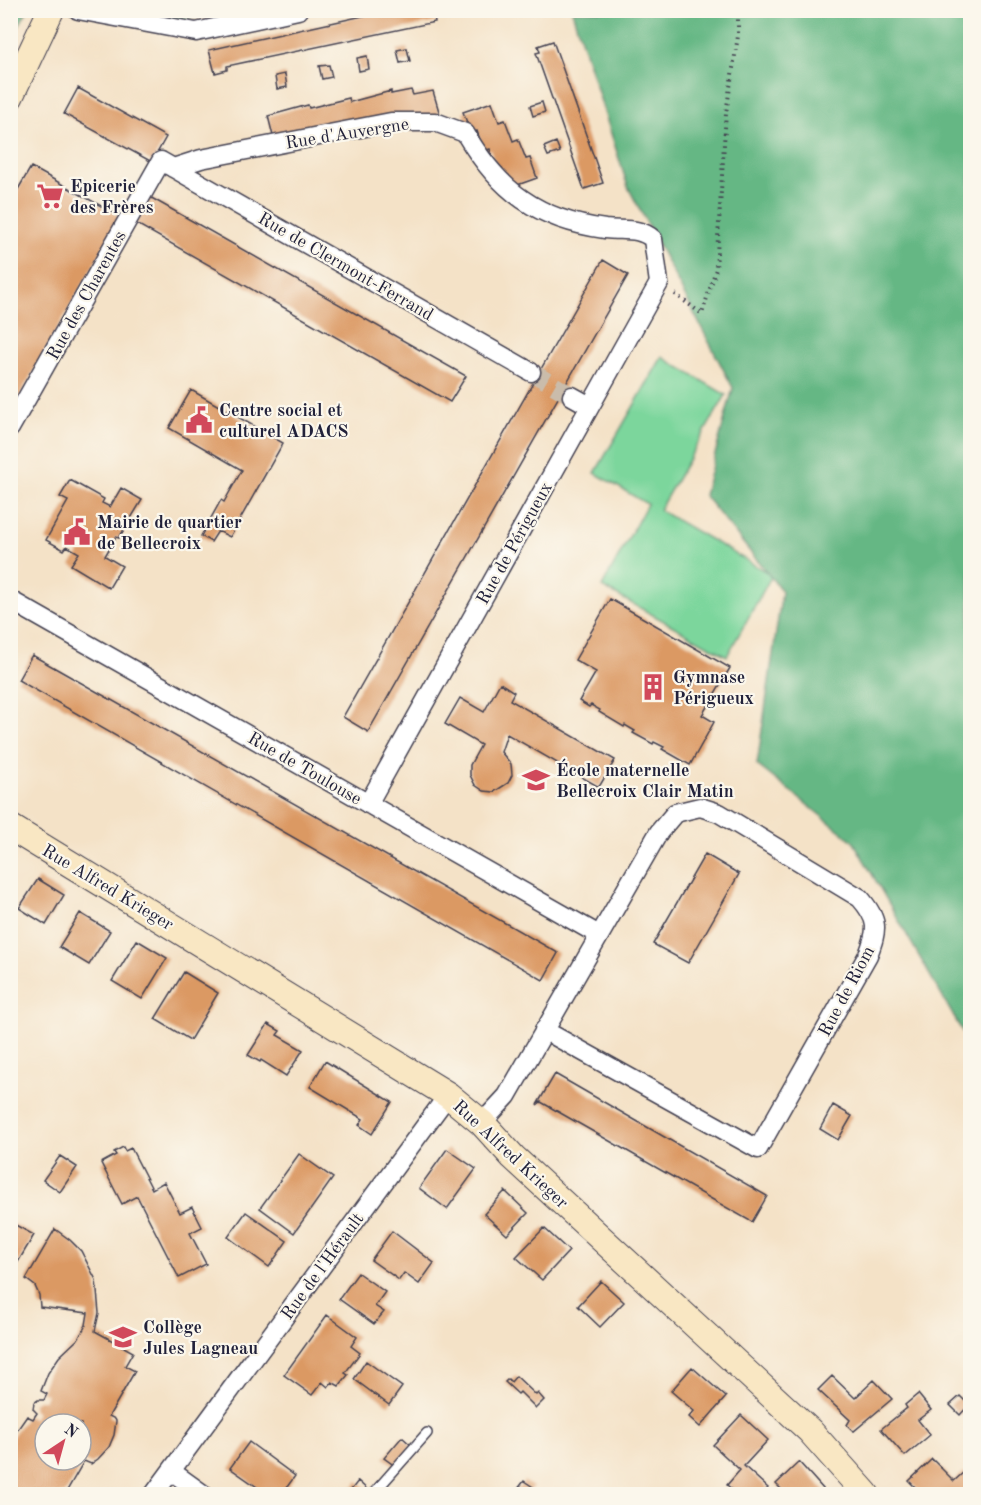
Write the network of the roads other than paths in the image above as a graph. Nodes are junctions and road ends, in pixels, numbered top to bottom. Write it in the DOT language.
graph roads {
  1 [pos="51,10"];
  2 [pos="78,10"];
  3 [pos="298,10"];
  4 [pos="11,94"];
  5 [pos="167,164"];
  6 [pos="659,283"];
  7 [pos="531,372"];
  8 [pos="572,396"];
  9 [pos="590,406"];
  10 [pos="10,428"];
  11 [pos="10,600"];
  12 [pos="368,804"];
  13 [pos="10,827"];
  14 [pos="599,935"];
  15 [pos="544,1030"];
  16 [pos="448,1095"];
  17 [pos="482,1123"];
  18 [pos="427,1433"];
  19 [pos="171,1471"];
  20 [pos="154,1494"];
  21 [pos="203,1494"];
  22 [pos="373,1494"];
  23 [pos="866,1494"];
  1 -- 4 [label="street"];
  2 -- 3 [label="street"];
  5 -- 6 [label="street, Rue d'Auvergne"];
  5 -- 7 [label="street, Rue de Clermont-Ferrand"];
  5 -- 10 [label="street, Rue des Charentes"];
  6 -- 9 [label="street, Rue de Périgueux"];
  8 -- 9 [label="street"];
  9 -- 12 [label="street, Rue de Périgueux"];
  11 -- 12 [label="street, Rue de Toulouse"];
  12 -- 14 [label="street, Rue de Toulouse"];
  13 -- 16 [label="street, Rue Alfred Krieger"];
  14 -- 15 [label="street, Rue de Riom"];
  14 -- 15 [label="street, Rue de Riom"];
  15 -- 17 [label="street, Rue de Riom"];
  16 -- 17 [label="street, Rue Alfred Krieger"];
  16 -- 19 [label="street, Rue de l'Hérault"];
  17 -- 23 [label="street, Rue Alfred Krieger"];
  18 -- 22 [label="lane"];
  19 -- 20 [label="street, Rue de l'Hérault"];
  19 -- 21 [label="street"];
}
